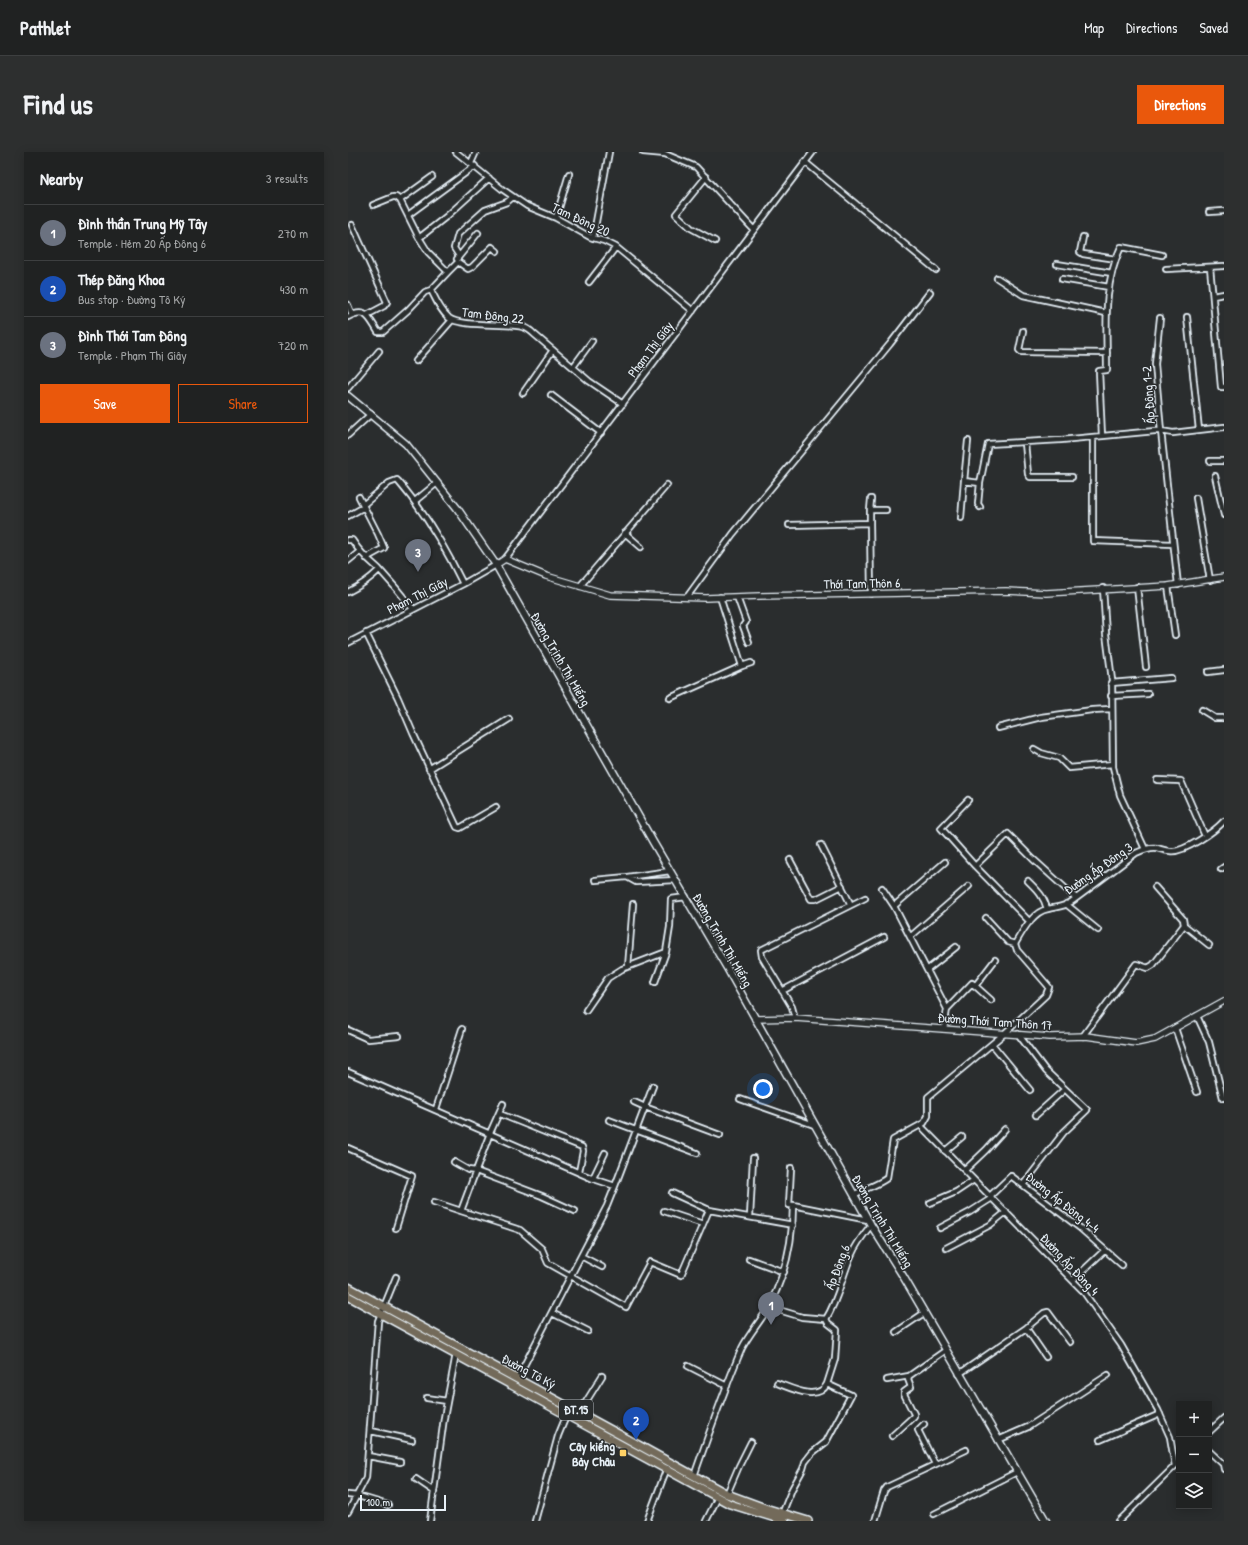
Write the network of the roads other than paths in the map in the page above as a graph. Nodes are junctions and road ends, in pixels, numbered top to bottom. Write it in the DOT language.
graph roads {
  1 [pos="456,152"];
  2 [pos="476,152"];
  3 [pos="609,152"];
  4 [pos="643,152"];
  5 [pos="813,152"];
  6 [pos="805,162"];
  7 [pos="473,164"];
  8 [pos="569,174"];
  9 [pos="432,177"];
  10 [pos="706,177"];
  11 [pos="489,178"];
  12 [pos="513,197"];
  13 [pos="400,200"];
  14 [pos="373,205"];
  15 [pos="1224,211"];
  16 [pos="1209,212"];
  17 [pos="408,215"];
  18 [pos="556,218"];
  19 [pos="352,225"];
  20 [pos="754,230"];
  21 [pos="478,233"];
  22 [pos="1083,237"];
  23 [pos="419,238"];
  24 [pos="593,238"];
  25 [pos="715,242"];
  26 [pos="616,247"];
  27 [pos="497,251"];
  28 [pos="1162,255"];
  29 [pos="1116,258"];
  30 [pos="459,259"];
  31 [pos="1057,264"];
  32 [pos="1224,266"];
  33 [pos="1210,267"];
  34 [pos="1166,269"];
  35 [pos="936,270"];
  36 [pos="448,272"];
  37 [pos="1112,273"];
  38 [pos="997,278"];
  39 [pos="1062,279"];
  40 [pos="589,282"];
  41 [pos="1109,287"];
  42 [pos="431,290"];
  43 [pos="930,292"];
  44 [pos="1224,294"];
  45 [pos="1213,296"];
  46 [pos="348,305"];
  47 [pos="693,311"];
  48 [pos="1106,313"];
  49 [pos="367,315"];
  50 [pos="350,316"];
  51 [pos="1187,317"];
  52 [pos="1160,318"];
  53 [pos="452,320"];
  54 [pos="1023,331"];
  55 [pos="592,341"];
  56 [pos="553,350"];
  57 [pos="379,351"];
  58 [pos="1107,353"];
  59 [pos="416,361"];
  60 [pos="573,367"];
  61 [pos="1224,387"];
  62 [pos="348,388"];
  63 [pos="523,393"];
  64 [pos="551,395"];
  65 [pos="348,396"];
  66 [pos="622,404"];
  67 [pos="370,414"];
  68 [pos="1224,427"];
  69 [pos="1199,430"];
  70 [pos="1161,431"];
  71 [pos="601,433"];
  72 [pos="348,435"];
  73 [pos="1102,436"];
  74 [pos="1093,437"];
  75 [pos="968,441"];
  76 [pos="1025,443"];
  77 [pos="1210,460"];
  78 [pos="1224,461"];
  79 [pos="1215,476"];
  80 [pos="1072,477"];
  81 [pos="964,481"];
  82 [pos="437,483"];
  83 [pos="980,483"];
  84 [pos="667,485"];
  85 [pos="359,498"];
  86 [pos="1196,498"];
  87 [pos="871,499"];
  88 [pos="415,501"];
  89 [pos="364,506"];
  90 [pos="980,507"];
  91 [pos="870,510"];
  92 [pos="886,510"];
  93 [pos="1224,515"];
  94 [pos="348,516"];
  95 [pos="961,518"];
  96 [pos="870,523"];
  97 [pos="789,525"];
  98 [pos="625,533"];
  99 [pos="348,540"];
  100 [pos="1173,544"];
  101 [pos="641,547"];
  102 [pos="359,552"];
  103 [pos="366,558"];
  104 [pos="505,559"];
  105 [pos="348,561"];
  106 [pos="496,565"];
  107 [pos="379,570"];
  108 [pos="1224,577"];
  109 [pos="1210,580"];
  110 [pos="463,584"];
  111 [pos="1178,585"];
  112 [pos="580,586"];
  113 [pos="1168,586"];
  114 [pos="1103,588"];
  115 [pos="1137,588"];
  116 [pos="348,592"];
  117 [pos="871,594"];
  118 [pos="737,596"];
  119 [pos="687,597"];
  120 [pos="720,597"];
  121 [pos="413,609"];
  122 [pos="366,634"];
  123 [pos="1175,635"];
  124 [pos="749,642"];
  125 [pos="348,643"];
  126 [pos="751,663"];
  127 [pos="742,666"];
  128 [pos="1146,667"];
  129 [pos="1224,670"];
  130 [pos="1208,672"];
  131 [pos="1171,678"];
  132 [pos="1112,683"];
  133 [pos="1148,694"];
  134 [pos="1111,696"];
  135 [pos="670,698"];
  136 [pos="1111,709"];
  137 [pos="1202,710"];
  138 [pos="1224,718"];
  139 [pos="509,719"];
  140 [pos="998,728"];
  141 [pos="1034,749"];
  142 [pos="1113,764"];
  143 [pos="429,768"];
  144 [pos="1157,780"];
  145 [pos="968,800"];
  146 [pos="496,807"];
  147 [pos="1224,821"];
  148 [pos="1205,836"];
  149 [pos="821,844"];
  150 [pos="1145,849"];
  151 [pos="790,860"];
  152 [pos="945,862"];
  153 [pos="975,866"];
  154 [pos="670,871"];
  155 [pos="627,877"];
  156 [pos="595,880"];
  157 [pos="676,880"];
  158 [pos="1028,881"];
  159 [pos="842,886"];
  160 [pos="970,886"];
  161 [pos="1155,887"];
  162 [pos="882,888"];
  163 [pos="686,897"];
  164 [pos="865,898"];
  165 [pos="1076,898"];
  166 [pos="633,904"];
  167 [pos="1066,904"];
  168 [pos="851,905"];
  169 [pos="894,906"];
  170 [pos="1046,909"];
  171 [pos="986,918"];
  172 [pos="1030,922"];
  173 [pos="1184,925"];
  174 [pos="1098,930"];
  175 [pos="884,937"];
  176 [pos="910,937"];
  177 [pos="1015,944"];
  178 [pos="1209,945"];
  179 [pos="956,947"];
  180 [pos="666,952"];
  181 [pos="995,960"];
  182 [pos="628,967"];
  183 [pos="927,970"];
  184 [pos="655,982"];
  185 [pos="975,986"];
  186 [pos="782,991"];
  187 [pos="991,1000"];
  188 [pos="1224,1001"];
  189 [pos="947,1009"];
  190 [pos="586,1010"];
  191 [pos="1197,1016"];
  192 [pos="795,1018"];
  193 [pos="755,1019"];
  194 [pos="1175,1028"];
  195 [pos="462,1029"];
  196 [pos="944,1029"];
  197 [pos="348,1030"];
  198 [pos="1006,1033"];
  199 [pos="1018,1034"];
  200 [pos="399,1036"];
  201 [pos="1083,1036"];
  202 [pos="992,1044"];
  203 [pos="348,1072"];
  204 [pos="653,1086"];
  205 [pos="1065,1089"];
  206 [pos="1030,1090"];
  207 [pos="1197,1092"];
  208 [pos="1223,1098"];
  209 [pos="740,1099"];
  210 [pos="634,1102"];
  211 [pos="503,1104"];
  212 [pos="645,1107"];
  213 [pos="436,1109"];
  214 [pos="500,1114"];
  215 [pos="1036,1115"];
  216 [pos="609,1120"];
  217 [pos="814,1125"];
  218 [pos="920,1125"];
  219 [pos="1005,1129"];
  220 [pos="636,1130"];
  221 [pos="490,1133"];
  222 [pos="720,1135"];
  223 [pos="962,1136"];
  224 [pos="348,1148"];
  225 [pos="945,1151"];
  226 [pos="605,1153"];
  227 [pos="697,1153"];
  228 [pos="753,1158"];
  229 [pos="454,1162"];
  230 [pos="791,1168"];
  231 [pos="965,1170"];
  232 [pos="476,1171"];
  233 [pos="578,1172"];
  234 [pos="593,1178"];
  235 [pos="974,1180"];
  236 [pos="1023,1185"];
  237 [pos="615,1186"];
  238 [pos="672,1193"];
  239 [pos="854,1194"];
  240 [pos="991,1197"];
  241 [pos="434,1202"];
  242 [pos="930,1203"];
  243 [pos="793,1205"];
  244 [pos="709,1210"];
  245 [pos="461,1211"];
  246 [pos="575,1211"];
  247 [pos="664,1211"];
  248 [pos="1006,1212"];
  249 [pos="750,1217"];
  250 [pos="870,1222"];
  251 [pos="702,1224"];
  252 [pos="793,1225"];
  253 [pos="396,1228"];
  254 [pos="940,1228"];
  255 [pos="946,1248"];
  256 [pos="1105,1250"];
  257 [pos="581,1256"];
  258 [pos="749,1259"];
  259 [pos="1122,1265"];
  260 [pos="602,1267"];
  261 [pos="784,1272"];
  262 [pos="396,1276"];
  263 [pos="571,1277"];
  264 [pos="1073,1280"];
  265 [pos="348,1288"];
  266 [pos="348,1296"];
  267 [pos="769,1307"];
  268 [pos="383,1310"];
  269 [pos="552,1313"];
  270 [pos="924,1313"];
  271 [pos="826,1319"];
  272 [pos="1026,1328"];
  273 [pos="588,1331"];
  274 [pos="896,1332"];
  275 [pos="1070,1342"];
  276 [pos="946,1350"];
  277 [pos="456,1354"];
  278 [pos="1046,1357"];
  279 [pos="688,1366"];
  280 [pos="959,1374"];
  281 [pos="1108,1375"];
  282 [pos="602,1376"];
  283 [pos="908,1376"];
  284 [pos="517,1379"];
  285 [pos="887,1380"];
  286 [pos="776,1383"];
  287 [pos="827,1384"];
  288 [pos="727,1386"];
  289 [pos="854,1390"];
  290 [pos="850,1396"];
  291 [pos="427,1398"];
  292 [pos="447,1401"];
  293 [pos="579,1412"];
  294 [pos="568,1414"];
  295 [pos="1160,1414"];
  296 [pos="1224,1418"];
  297 [pos="924,1424"];
  298 [pos="1212,1429"];
  299 [pos="370,1431"];
  300 [pos="892,1436"];
  301 [pos="412,1440"];
  302 [pos="998,1440"];
  303 [pos="1100,1440"];
  304 [pos="752,1442"];
  305 [pos="966,1450"];
  306 [pos="1212,1454"];
  307 [pos="368,1456"];
  308 [pos="400,1462"];
  309 [pos="935,1464"];
  310 [pos="669,1466"];
  311 [pos="1175,1466"];
  312 [pos="1224,1468"];
  313 [pos="1017,1472"];
  314 [pos="416,1479"];
  315 [pos="693,1479"];
  316 [pos="435,1492"];
  317 [pos="727,1494"];
  318 [pos="348,1495"];
  319 [pos="358,1496"];
  320 [pos="718,1497"];
  321 [pos="388,1505"];
  322 [pos="348,1512"];
  323 [pos="782,1514"];
  324 [pos="934,1514"];
  325 [pos="430,1521"];
  326 [pos="535,1521"];
  327 [pos="647,1521"];
  328 [pos="706,1521"];
  329 [pos="785,1521"];
  330 [pos="808,1521"];
  331 [pos="875,1521"];
  332 [pos="1046,1521"];
  333 [pos="1119,1521"];
  1 -- 7 [label="street, Tam Đông 20"];
  2 -- 7 [label="street"];
  3 -- 24 [label="street"];
  4 -- 10 [label="street"];
  5 -- 6 [label="street, Phạm Thị Giây"];
  6 -- 20 [label="street, Phạm Thị Giây"];
  6 -- 35 [label="street"];
  7 -- 11 [label="street, Tam Đông 20"];
  7 -- 17 [label="street"];
  8 -- 18 [label="street"];
  9 -- 13 [label="street"];
  10 -- 20 [label="street"];
  10 -- 25 [label="street"];
  11 -- 12 [label="street, Tam Đông 20"];
  11 -- 23 [label="street"];
  12 -- 18 [label="street, Tam Đông 20"];
  12 -- 30 [label="street"];
  13 -- 14 [label="street"];
  13 -- 17 [label="street"];
  15 -- 16 [label="street"];
  17 -- 23 [label="street"];
  18 -- 24 [label="street, Tam Đông 20"];
  19 -- 49 [label="street"];
  20 -- 47 [label="street, Phạm Thị Giây"];
  21 -- 30 [label="street"];
  22 -- 29 [label="street"];
  23 -- 36 [label="street"];
  24 -- 26 [label="street, Tam Đông 20"];
  26 -- 40 [label="street"];
  26 -- 47 [label="street, Tam Đông 20"];
  27 -- 30 [label="street"];
  28 -- 29 [label="street"];
  29 -- 37 [label="street"];
  30 -- 36 [label="street"];
  31 -- 37 [label="street"];
  32 -- 33 [label="street"];
  33 -- 34 [label="street"];
  33 -- 45 [label="street"];
  36 -- 42 [label="street"];
  37 -- 41 [label="street"];
  38 -- 48 [label="street"];
  39 -- 41 [label="street"];
  41 -- 48 [label="street"];
  42 -- 49 [label="street"];
  42 -- 53 [label="street, Tam Đông 22"];
  43 -- 119 [label="street"];
  44 -- 45 [label="street"];
  45 -- 61 [label="street"];
  46 -- 50 [label="street"];
  47 -- 66 [label="street, Phạm Thị Giây"];
  48 -- 58 [label="street"];
  49 -- 50 [label="street"];
  51 -- 69 [label="street"];
  52 -- 70 [label="street, Ấp Đông 1-2"];
  53 -- 56 [label="street, Tam Đông 22"];
  53 -- 59 [label="street"];
  54 -- 58 [label="street"];
  55 -- 60 [label="street"];
  56 -- 60 [label="street, Tam Đông 22"];
  56 -- 63 [label="street"];
  57 -- 62 [label="street"];
  58 -- 73 [label="street"];
  60 -- 66 [label="street, Tam Đông 22"];
  64 -- 71 [label="street"];
  65 -- 67 [label="main road, Đường Trịnh Thị Miếng"];
  66 -- 71 [label="street, Phạm Thị Giây"];
  67 -- 72 [label="street"];
  67 -- 82 [label="main road, Đường Trịnh Thị Miếng"];
  68 -- 69 [label="street, Ấp Đông 1-2"];
  69 -- 70 [label="street, Ấp Đông 1-2"];
  70 -- 73 [label="street"];
  70 -- 100 [label="street"];
  71 -- 104 [label="street, Phạm Thị Giây"];
  73 -- 74 [label="street"];
  74 -- 76 [label="street"];
  74 -- 100 [label="street"];
  75 -- 81 [label="street"];
  76 -- 80 [label="street"];
  76 -- 83 [label="street"];
  77 -- 78 [label="street"];
  79 -- 93 [label="street"];
  81 -- 83 [label="street"];
  81 -- 95 [label="street"];
  82 -- 88 [label="street"];
  82 -- 106 [label="main road, Đường Trịnh Thị Miếng"];
  83 -- 90 [label="street"];
  84 -- 98 [label="street"];
  85 -- 89 [label="street"];
  86 -- 109 [label="street"];
  87 -- 91 [label="street"];
  88 -- 89 [label="street"];
  88 -- 110 [label="street"];
  89 -- 94 [label="street"];
  89 -- 103 [label="street"];
  91 -- 92 [label="street"];
  91 -- 96 [label="street"];
  96 -- 97 [label="street"];
  96 -- 117 [label="street"];
  98 -- 101 [label="street"];
  98 -- 112 [label="street"];
  99 -- 102 [label="street"];
  100 -- 111 [label="street"];
  102 -- 103 [label="street"];
  102 -- 105 [label="street"];
  103 -- 107 [label="street"];
  104 -- 106 [label="street"];
  104 -- 112 [label="street, Thới Tam Thôn 6"];
  106 -- 110 [label="street, Phạm Thị Giây"];
  106 -- 154 [label="main road, Đường Trịnh Thị Miếng"];
  107 -- 116 [label="street"];
  107 -- 121 [label="street"];
  108 -- 109 [label="street, Thới Tam Thôn 6"];
  109 -- 111 [label="street, Thới Tam Thôn 6"];
  110 -- 121 [label="street, Phạm Thị Giây"];
  111 -- 113 [label="street, Thới Tam Thôn 6"];
  112 -- 119 [label="street, Thới Tam Thôn 6"];
  113 -- 115 [label="street, Thới Tam Thôn 6"];
  113 -- 123 [label="street"];
  114 -- 115 [label="street, Thới Tam Thôn 6"];
  114 -- 117 [label="street, Thới Tam Thôn 6"];
  114 -- 132 [label="street"];
  115 -- 128 [label="street"];
  117 -- 118 [label="street, Thới Tam Thôn 6"];
  118 -- 120 [label="street, Thới Tam Thôn 6"];
  118 -- 124 [label="street"];
  119 -- 120 [label="street, Thới Tam Thôn 6"];
  120 -- 127 [label="street"];
  121 -- 122 [label="street, Phạm Thị Giây"];
  122 -- 125 [label="street, Phạm Thị Giây"];
  122 -- 143 [label="street"];
  126 -- 127 [label="street"];
  127 -- 135 [label="street"];
  129 -- 130 [label="street"];
  131 -- 132 [label="street"];
  132 -- 134 [label="street"];
  133 -- 134 [label="street"];
  134 -- 136 [label="street"];
  136 -- 140 [label="street"];
  136 -- 142 [label="street"];
  137 -- 138 [label="street"];
  139 -- 143 [label="street"];
  141 -- 142 [label="street"];
  142 -- 150 [label="street"];
  143 -- 146 [label="street"];
  144 -- 148 [label="street"];
  145 -- 153 [label="street"];
  147 -- 148 [label="street, Đường Ấp Đông 3"];
  148 -- 150 [label="street, Đường Ấp Đông 3"];
  149 -- 159 [label="street"];
  150 -- 165 [label="street, Đường Ấp Đông 3"];
  151 -- 159 [label="street"];
  152 -- 169 [label="street"];
  153 -- 165 [label="street"];
  153 -- 172 [label="street"];
  154 -- 155 [label="street"];
  154 -- 157 [label="main road, Đường Trịnh Thị Miếng"];
  155 -- 156 [label="street"];
  155 -- 157 [label="street"];
  157 -- 163 [label="main road, Đường Trịnh Thị Miếng"];
  158 -- 170 [label="street"];
  159 -- 168 [label="street"];
  160 -- 176 [label="street"];
  161 -- 173 [label="street"];
  162 -- 169 [label="street"];
  163 -- 180 [label="street"];
  163 -- 193 [label="main road, Đường Trịnh Thị Miếng"];
  164 -- 168 [label="street"];
  165 -- 167 [label="street, Đường Ấp Đông 3"];
  166 -- 182 [label="street"];
  167 -- 170 [label="street, Đường Ấp Đông 3"];
  167 -- 174 [label="street"];
  168 -- 186 [label="street"];
  169 -- 176 [label="street"];
  170 -- 172 [label="street, Đường Ấp Đông 3"];
  171 -- 177 [label="street"];
  172 -- 177 [label="street, Đường Ấp Đông 3"];
  173 -- 178 [label="street"];
  173 -- 201 [label="street"];
  175 -- 186 [label="street"];
  176 -- 183 [label="street"];
  177 -- 198 [label="street"];
  179 -- 183 [label="street"];
  180 -- 182 [label="street"];
  180 -- 184 [label="street"];
  181 -- 185 [label="street"];
  182 -- 190 [label="street"];
  183 -- 189 [label="street"];
  185 -- 187 [label="street"];
  185 -- 189 [label="street"];
  186 -- 192 [label="street"];
  188 -- 191 [label="street, Đường Thới Tam Thôn 17"];
  189 -- 196 [label="street"];
  191 -- 194 [label="street, Đường Thới Tam Thôn 17"];
  191 -- 208 [label="street"];
  192 -- 193 [label="street, Đường Thới Tam Thôn 17"];
  192 -- 196 [label="street, Đường Thới Tam Thôn 17"];
  193 -- 217 [label="main road, Đường Trịnh Thị Miếng"];
  194 -- 201 [label="street, Đường Thới Tam Thôn 17"];
  194 -- 207 [label="street"];
  195 -- 213 [label="street"];
  196 -- 198 [label="street, Đường Thới Tam Thôn 17"];
  197 -- 200 [label="street"];
  198 -- 199 [label="street, Đường Thới Tam Thôn 17"];
  198 -- 202 [label="street"];
  199 -- 201 [label="street, Đường Thới Tam Thôn 17"];
  199 -- 205 [label="street"];
  202 -- 206 [label="street"];
  202 -- 218 [label="street"];
  203 -- 213 [label="street"];
  204 -- 212 [label="street"];
  205 -- 215 [label="street"];
  205 -- 236 [label="street"];
  209 -- 217 [label="street"];
  210 -- 212 [label="street"];
  211 -- 214 [label="street"];
  212 -- 220 [label="street"];
  212 -- 222 [label="street"];
  213 -- 221 [label="street"];
  214 -- 221 [label="street"];
  214 -- 233 [label="street"];
  216 -- 220 [label="street"];
  217 -- 239 [label="main road, Đường Trịnh Thị Miếng"];
  218 -- 225 [label="street, Đường Ấp Đông 4"];
  218 -- 239 [label="street"];
  219 -- 231 [label="street"];
  220 -- 227 [label="street"];
  220 -- 237 [label="street"];
  221 -- 232 [label="street"];
  221 -- 233 [label="street"];
  223 -- 225 [label="street"];
  224 -- 253 [label="street"];
  225 -- 231 [label="street, Đường Ấp Đông 4"];
  226 -- 234 [label="street"];
  228 -- 249 [label="street"];
  229 -- 232 [label="street"];
  230 -- 243 [label="street"];
  231 -- 235 [label="street, Đường Ấp Đông 4"];
  232 -- 245 [label="street"];
  232 -- 246 [label="street"];
  233 -- 234 [label="street"];
  234 -- 237 [label="street"];
  235 -- 240 [label="street, Đường Ấp Đông 4"];
  235 -- 242 [label="street"];
  236 -- 240 [label="street, Đường Ấp Đông 4-4"];
  236 -- 256 [label="street, Đường Ấp Đông 4-4"];
  237 -- 257 [label="street"];
  238 -- 244 [label="street"];
  239 -- 250 [label="main road, Đường Trịnh Thị Miếng"];
  240 -- 248 [label="street, Đường Ấp Đông 4"];
  240 -- 254 [label="street"];
  241 -- 245 [label="street"];
  243 -- 250 [label="street"];
  243 -- 252 [label="street"];
  244 -- 249 [label="street"];
  244 -- 251 [label="street"];
  245 -- 263 [label="street"];
  247 -- 251 [label="street"];
  248 -- 255 [label="street"];
  248 -- 264 [label="street, Đường Ấp Đông 4"];
  249 -- 252 [label="street"];
  250 -- 270 [label="main road, Đường Trịnh Thị Miếng"];
  250 -- 271 [label="street, Ấp Đông 6"];
  251 -- 263 [label="street"];
  252 -- 261 [label="street"];
  256 -- 259 [label="street, Đường Ấp Đông 4-4"];
  256 -- 264 [label="street"];
  257 -- 260 [label="street"];
  257 -- 263 [label="street"];
  258 -- 261 [label="street"];
  261 -- 267 [label="street"];
  262 -- 268 [label="street"];
  263 -- 269 [label="street"];
  264 -- 295 [label="street, Đường Ấp Đông 4"];
  265 -- 268 [label="main road, Đường Tô Ký / ĐT.15"];
  266 -- 268 [label="main road, Đường Tô Ký / ĐT.15"];
  267 -- 271 [label="street"];
  267 -- 288 [label="street"];
  268 -- 277 [label="main road, Đường Tô Ký / ĐT.15"];
  268 -- 284 [label="main road, Đường Tô Ký / ĐT.15"];
  268 -- 299 [label="street"];
  269 -- 273 [label="street"];
  269 -- 284 [label="street"];
  270 -- 274 [label="street"];
  270 -- 276 [label="main road, Đường Trịnh Thị Miếng"];
  271 -- 287 [label="street"];
  272 -- 275 [label="street"];
  272 -- 278 [label="street"];
  272 -- 280 [label="street"];
  276 -- 280 [label="main road, Đường Trịnh Thị Miếng"];
  276 -- 283 [label="street"];
  277 -- 292 [label="street"];
  277 -- 294 [label="main road, Đường Tô Ký / ĐT.15"];
  279 -- 288 [label="street"];
  280 -- 302 [label="main road, Đường Trịnh Thị Miếng"];
  281 -- 302 [label="street"];
  282 -- 293 [label="street"];
  283 -- 285 [label="street"];
  283 -- 300 [label="street"];
  284 -- 293 [label="main road, Đường Tô Ký / ĐT.15"];
  286 -- 287 [label="street"];
  287 -- 290 [label="street"];
  288 -- 315 [label="street"];
  289 -- 290 [label="street"];
  290 -- 323 [label="street"];
  291 -- 292 [label="street"];
  292 -- 316 [label="street"];
  293 -- 310 [label="main road, Đường Tô Ký / ĐT.15"];
  294 -- 310 [label="main road, Đường Tô Ký / ĐT.15"];
  294 -- 326 [label="street"];
  295 -- 303 [label="street"];
  295 -- 311 [label="street, Đường Ấp Đông 4"];
  296 -- 298 [label="street"];
  297 -- 309 [label="street"];
  299 -- 301 [label="street"];
  299 -- 307 [label="street"];
  302 -- 313 [label="main road, Đường Trịnh Thị Miếng"];
  304 -- 317 [label="street"];
  305 -- 309 [label="street"];
  306 -- 312 [label="street"];
  307 -- 308 [label="street"];
  307 -- 319 [label="street"];
  309 -- 331 [label="street"];
  310 -- 315 [label="main road, Đường Tô Ký / ĐT.15"];
  310 -- 327 [label="street"];
  311 -- 333 [label="street"];
  313 -- 324 [label="street"];
  313 -- 332 [label="main road, Đường Trịnh Thị Miếng"];
  314 -- 316 [label="street"];
  315 -- 317 [label="main road, Đường Tô Ký / ĐT.15"];
  315 -- 320 [label="main road, Đường Tô Ký / ĐT.15"];
  316 -- 325 [label="street"];
  317 -- 323 [label="main road, Đường Tô Ký / ĐT.15"];
  318 -- 319 [label="street"];
  319 -- 321 [label="street"];
  319 -- 322 [label="street"];
  320 -- 328 [label="street"];
  320 -- 329 [label="main road, Đường Tô Ký / ĐT.15"];
  323 -- 330 [label="main road, Đường Tô Ký / ĐT.15"];
}
